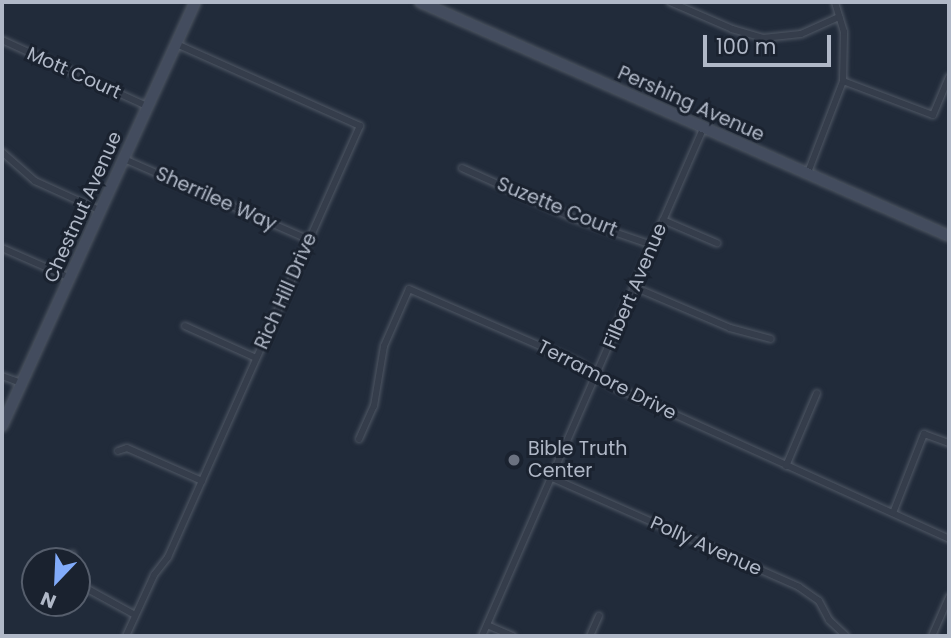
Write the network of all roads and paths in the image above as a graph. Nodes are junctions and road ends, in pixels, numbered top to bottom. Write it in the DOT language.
graph roads {
  1 [pos="195,2"];
  2 [pos="420,2"];
  3 [pos="670,2"];
  4 [pos="835,2"];
  5 [pos="839,17"];
  6 [pos="2,40"];
  7 [pos="177,44"];
  8 [pos="949,76"];
  9 [pos="844,81"];
  10 [pos="147,106"];
  11 [pos="704,129"];
  12 [pos="2,152"];
  13 [pos="124,159"];
  14 [pos="462,168"];
  15 [pos="807,175"];
  16 [pos="101,211"];
  17 [pos="663,220"];
  18 [pos="949,236"];
  19 [pos="309,240"];
  20 [pos="717,243"];
  21 [pos="652,245"];
  22 [pos="2,248"];
  23 [pos="71,278"];
  24 [pos="634,287"];
  25 [pos="184,326"];
  26 [pos="771,339"];
  27 [pos="256,358"];
  28 [pos="597,374"];
  29 [pos="2,376"];
  30 [pos="21,383"];
  31 [pos="817,393"];
  32 [pos="2,426"];
  33 [pos="359,439"];
  34 [pos="949,443"];
  35 [pos="118,451"];
  36 [pos="786,466"];
  37 [pos="550,477"];
  38 [pos="202,481"];
  39 [pos="893,513"];
  40 [pos="949,539"];
  41 [pos="91,591"];
  42 [pos="949,597"];
  43 [pos="135,615"];
  44 [pos="599,616"];
  45 [pos="487,625"];
  46 [pos="126,636"];
  47 [pos="482,636"];
  48 [pos="513,636"];
  49 [pos="590,636"];
  50 [pos="846,636"];
  51 [pos="932,636"];
  1 -- 7 [label="street, Chestnut Avenue"];
  2 -- 11 [label="street, Pershing Avenue"];
  3 -- 5 [label="street"];
  4 -- 5 [label="street"];
  5 -- 9 [label="street"];
  6 -- 10 [label="street, Mott Court"];
  7 -- 10 [label="street, Chestnut Avenue"];
  7 -- 19 [label="street, Rich Hill Drive"];
  8 -- 9 [label="street"];
  9 -- 15 [label="street"];
  10 -- 13 [label="street, Chestnut Avenue"];
  11 -- 15 [label="street, Pershing Avenue"];
  11 -- 17 [label="street, Filbert Avenue"];
  12 -- 16 [label="street"];
  13 -- 16 [label="street, Chestnut Avenue"];
  13 -- 19 [label="street, Sherrilee Way"];
  14 -- 21 [label="street, Suzette Court"];
  15 -- 18 [label="street, Pershing Avenue"];
  16 -- 23 [label="street, Chestnut Avenue"];
  17 -- 20 [label="street"];
  17 -- 21 [label="street, Filbert Avenue"];
  19 -- 27 [label="street, Rich Hill Drive"];
  21 -- 24 [label="street, Filbert Avenue"];
  22 -- 23 [label="street"];
  23 -- 30 [label="street, Chestnut Avenue"];
  24 -- 26 [label="street"];
  24 -- 28 [label="street, Filbert Avenue"];
  25 -- 27 [label="street"];
  27 -- 38 [label="street, Rich Hill Drive"];
  28 -- 33 [label="street, Terramore Drive"];
  28 -- 36 [label="street, Terramore Drive"];
  28 -- 37 [label="street, Filbert Avenue"];
  29 -- 30 [label="street"];
  30 -- 32 [label="street, Chestnut Avenue"];
  31 -- 36 [label="street"];
  34 -- 39 [label="street"];
  35 -- 38 [label="street"];
  36 -- 39 [label="street, Terramore Drive"];
  37 -- 45 [label="street, Filbert Avenue"];
  37 -- 50 [label="street, Polly Avenue"];
  38 -- 43 [label="street, Rich Hill Drive"];
  39 -- 40 [label="street, Terramore Drive"];
  41 -- 43 [label="street"];
  42 -- 51 [label="street"];
  43 -- 46 [label="street, Rich Hill Drive"];
  44 -- 49 [label="street"];
  45 -- 47 [label="street, Filbert Avenue"];
  45 -- 48 [label="street"];
}
